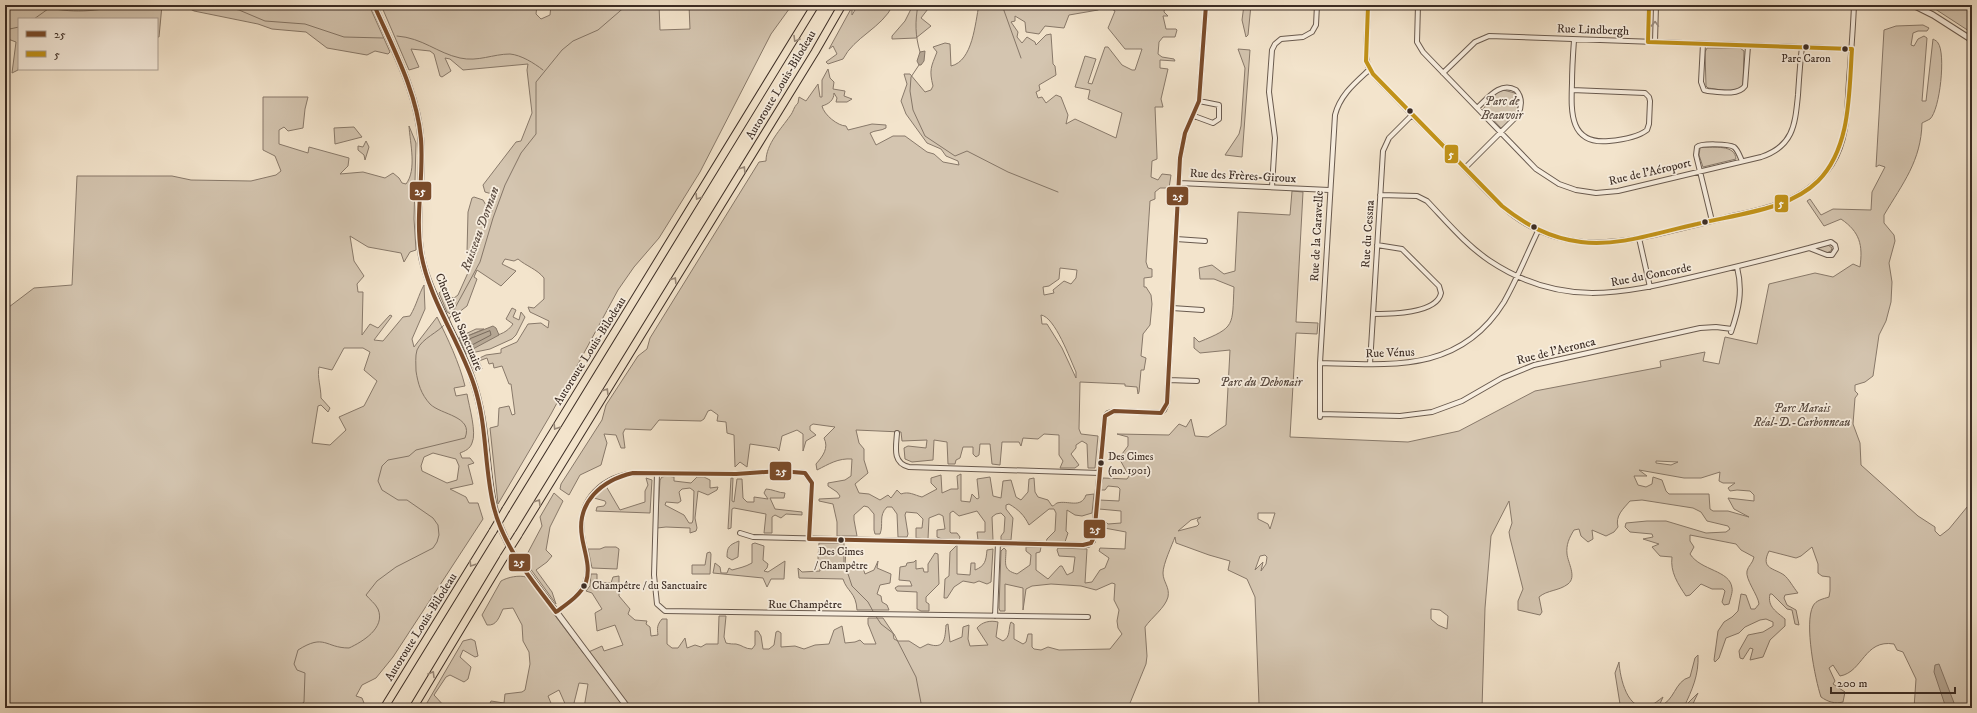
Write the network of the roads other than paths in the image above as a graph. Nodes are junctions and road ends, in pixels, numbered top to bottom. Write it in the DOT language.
graph roads {
  1 [pos="374,5"];
  2 [pos="815,5"];
  3 [pos="842,5"];
  4 [pos="1206,5"];
  5 [pos="1317,5"];
  6 [pos="1368,5"];
  7 [pos="1418,5"];
  8 [pos="1649,5"];
  9 [pos="1656,5"];
  10 [pos="1854,5"];
  11 [pos="1913,5"];
  12 [pos="1574,40"];
  13 [pos="1972,40"];
  14 [pos="1648,42"];
  15 [pos="1655,42"];
  16 [pos="1703,44"];
  17 [pos="1748,46"];
  18 [pos="1802,48"];
  19 [pos="1852,49"];
  20 [pos="1369,70"];
  21 [pos="1443,73"];
  22 [pos="1572,90"];
  23 [pos="1199,101"];
  24 [pos="1477,108"];
  25 [pos="1412,115"];
  26 [pos="1194,116"];
  27 [pos="1501,132"];
  28 [pos="1742,161"];
  29 [pos="1465,168"];
  30 [pos="1700,172"];
  31 [pos="1179,182"];
  32 [pos="1272,187"];
  33 [pos="1329,190"];
  34 [pos="1380,195"];
  35 [pos="1712,221"];
  36 [pos="1538,231"];
  37 [pos="1639,238"];
  38 [pos="1176,239"];
  39 [pos="1205,241"];
  40 [pos="1377,245"];
  41 [pos="1809,248"];
  42 [pos="1737,267"];
  43 [pos="1517,275"];
  44 [pos="1650,288"];
  45 [pos="1172,308"];
  46 [pos="1202,310"];
  47 [pos="1373,314"];
  48 [pos="1320,363"];
  49 [pos="1370,364"];
  50 [pos="1168,380"];
  51 [pos="1197,381"];
  52 [pos="1320,415"];
  53 [pos="897,433"];
  54 [pos="657,473"];
  55 [pos="1100,473"];
  56 [pos="740,532"];
  57 [pos="809,539"];
  58 [pos="998,543"];
  59 [pos="556,612"];
  60 [pos="995,616"];
  61 [pos="1088,617"];
  62 [pos="384,708"];
  63 [pos="412,708"];
  64 [pos="628,708"];
  1 -- 59 [label="street, Chemin du Sanctuaire"];
  2 -- 62 [label="highway, Autoroute Louis-Bilodeau, one-way, bridge"];
  63 -- 3 [label="highway, Autoroute Louis-Bilodeau, one-way, bridge"];
  4 -- 23 [label="street"];
  5 -- 32 [label="street"];
  6 -- 20 [label="street"];
  7 -- 21 [label="street, Rue de l'Aéroport"];
  8 -- 14 [label="street"];
  15 -- 9 [label="street, one-way"];
  10 -- 19 [label="street"];
  11 -- 13 [label="street"];
  12 -- 14 [label="street, Rue Lindbergh"];
  12 -- 21 [label="street, Rue Lindbergh"];
  12 -- 22 [label="street"];
  14 -- 15 [label="street, Rue Lindbergh"];
  15 -- 16 [label="street, Rue Lindbergh"];
  16 -- 17 [label="street, Rue Lindbergh"];
  16 -- 17 [label="street"];
  17 -- 18 [label="street, Rue Lindbergh"];
  18 -- 19 [label="street, Rue Lindbergh"];
  18 -- 28 [label="street, Rue de l'Aéroport"];
  19 -- 35 [label="street"];
  20 -- 25 [label="street"];
  20 -- 33 [label="street, Rue de la Caravelle"];
  21 -- 24 [label="street, Rue de l'Aéroport"];
  22 -- 22 [label="street"];
  23 -- 26 [label="street"];
  23 -- 26 [label="street"];
  24 -- 27 [label="street, Rue de l'Aéroport"];
  24 -- 27 [label="street"];
  25 -- 29 [label="street"];
  25 -- 34 [label="street, Rue du Cessna"];
  26 -- 31 [label="street"];
  27 -- 29 [label="street"];
  27 -- 30 [label="street, Rue de l'Aéroport"];
  28 -- 30 [label="street, Rue de l'Aéroport"];
  28 -- 30 [label="street"];
  29 -- 36 [label="street"];
  30 -- 35 [label="street"];
  31 -- 32 [label="street, Rue des Frères-Giroux"];
  31 -- 38 [label="street"];
  32 -- 33 [label="street, Rue des Frères-Giroux"];
  33 -- 48 [label="street, Rue de la Caravelle"];
  34 -- 40 [label="street, Rue du Cessna"];
  34 -- 43 [label="street, Rue du Concorde"];
  35 -- 37 [label="street"];
  36 -- 37 [label="street"];
  36 -- 43 [label="street, Rue Vénus"];
  37 -- 44 [label="street"];
  38 -- 39 [label="street"];
  38 -- 45 [label="street"];
  40 -- 47 [label="street, Rue du Cessna"];
  40 -- 47 [label="street"];
  41 -- 41 [label="street, Rue du Concorde"];
  41 -- 42 [label="street, Rue du Concorde"];
  42 -- 44 [label="street, Rue du Concorde"];
  42 -- 52 [label="street, Rue de l'Aeronca"];
  43 -- 44 [label="street, Rue du Concorde"];
  43 -- 49 [label="street, Rue Vénus"];
  45 -- 46 [label="street"];
  45 -- 50 [label="street"];
  47 -- 49 [label="street, Rue du Cessna"];
  48 -- 49 [label="street, Rue Vénus"];
  48 -- 52 [label="street, Rue de la Caravelle"];
  50 -- 51 [label="street"];
  50 -- 55 [label="street"];
  53 -- 55 [label="street"];
  54 -- 57 [label="street"];
  54 -- 59 [label="street"];
  54 -- 60 [label="street, Rue Champêtre"];
  55 -- 58 [label="street"];
  56 -- 57 [label="street"];
  57 -- 58 [label="street"];
  58 -- 60 [label="street"];
  59 -- 64 [label="street, Chemin du Sanctuaire"];
  60 -- 61 [label="street, Rue Champêtre"];
}
